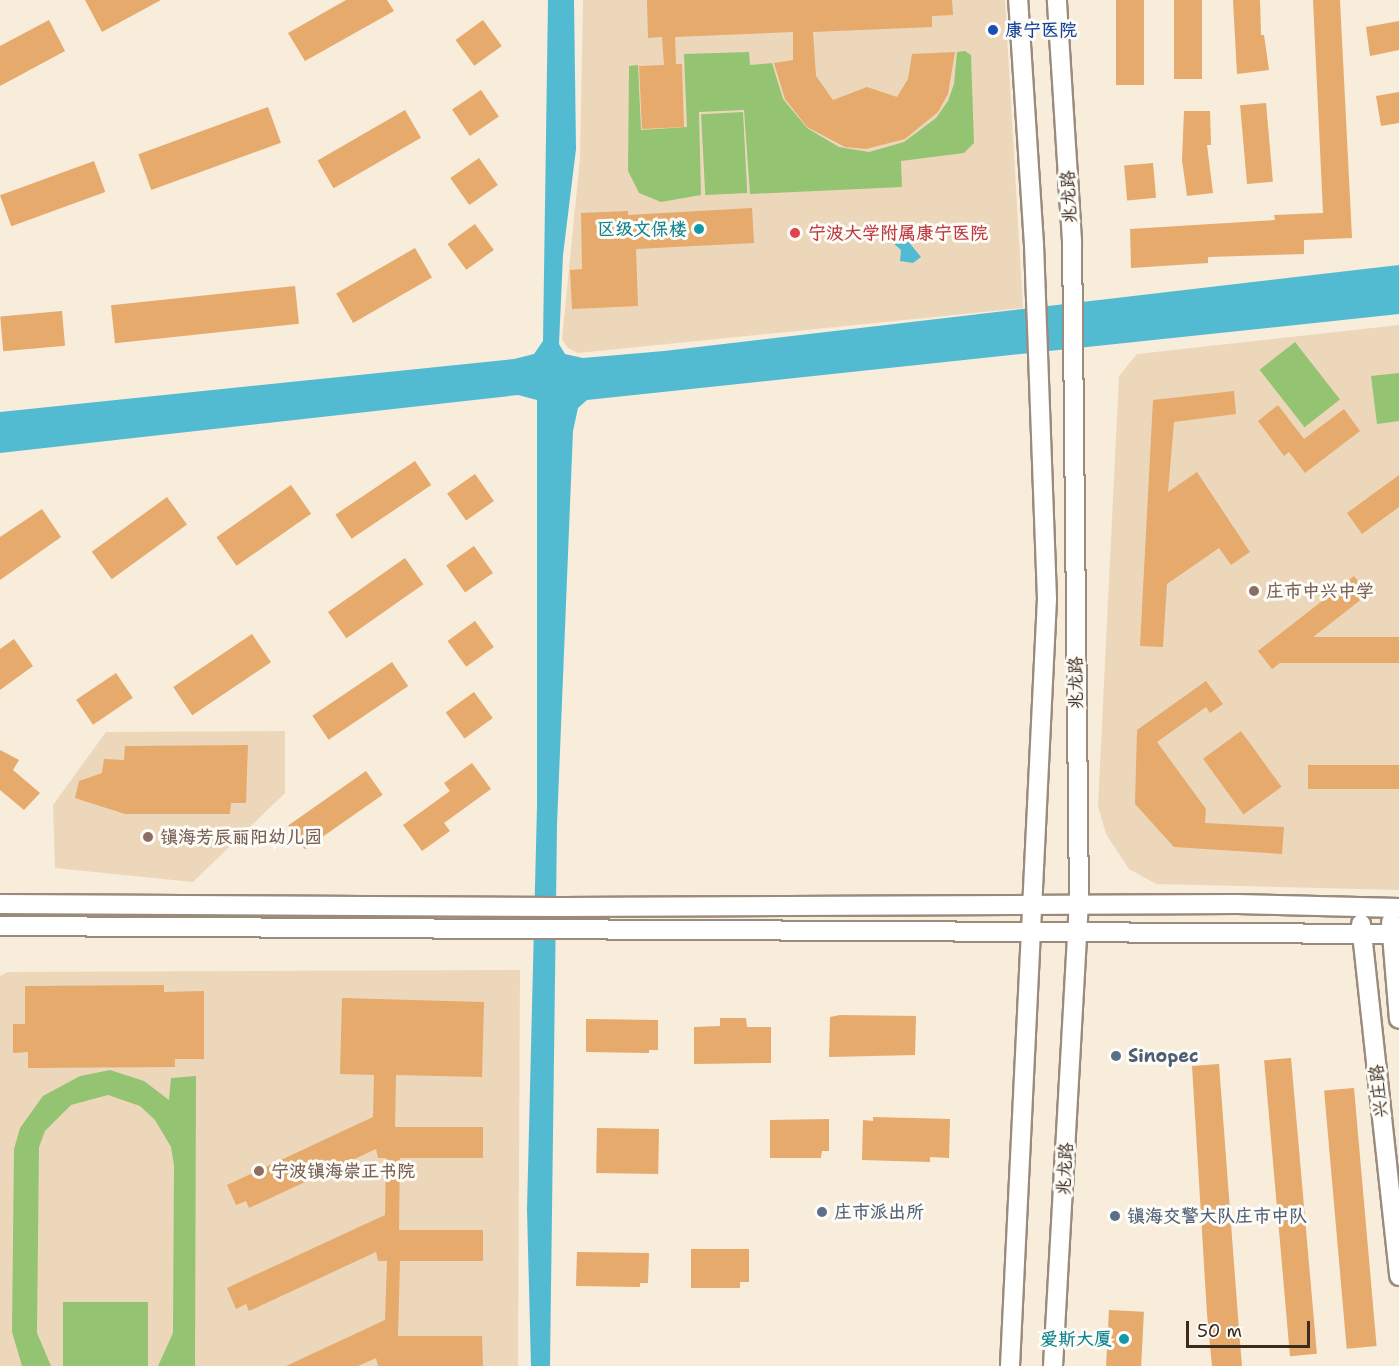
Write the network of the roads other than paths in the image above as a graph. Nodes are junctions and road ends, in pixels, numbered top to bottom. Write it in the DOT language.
graph roads {
  1 [pos="1018,0"];
  2 [pos="1057,0"];
  3 [pos="0,904"];
  4 [pos="1079,904"];
  5 [pos="1032,905"];
  6 [pos="1359,907"];
  7 [pos="1394,908"];
  8 [pos="0,926"];
  9 [pos="1031,933"];
  10 [pos="1078,934"];
  11 [pos="1362,934"];
  12 [pos="1395,934"];
  13 [pos="1399,1019"];
  14 [pos="1399,1276"];
  15 [pos="1010,1366"];
  16 [pos="1053,1366"];
  1 -- 5 [label="street, 兆龙路"];
  2 -- 4 [label="street, 兆龙路"];
  3 -- 5 [label="street"];
  4 -- 5 [label="street"];
  4 -- 6 [label="street"];
  4 -- 10 [label="street, 兆龙路"];
  5 -- 9 [label="street, 兆龙路"];
  6 -- 7 [label="street"];
  6 -- 11 [label="street, 兴庄路"];
  7 -- 12 [label="street"];
  8 -- 9 [label="street"];
  9 -- 10 [label="street"];
  9 -- 15 [label="street, 兆龙路"];
  10 -- 11 [label="street"];
  10 -- 16 [label="street, 兆龙路"];
  11 -- 12 [label="street"];
  11 -- 14 [label="street, 兴庄路"];
  12 -- 13 [label="street"];
}
